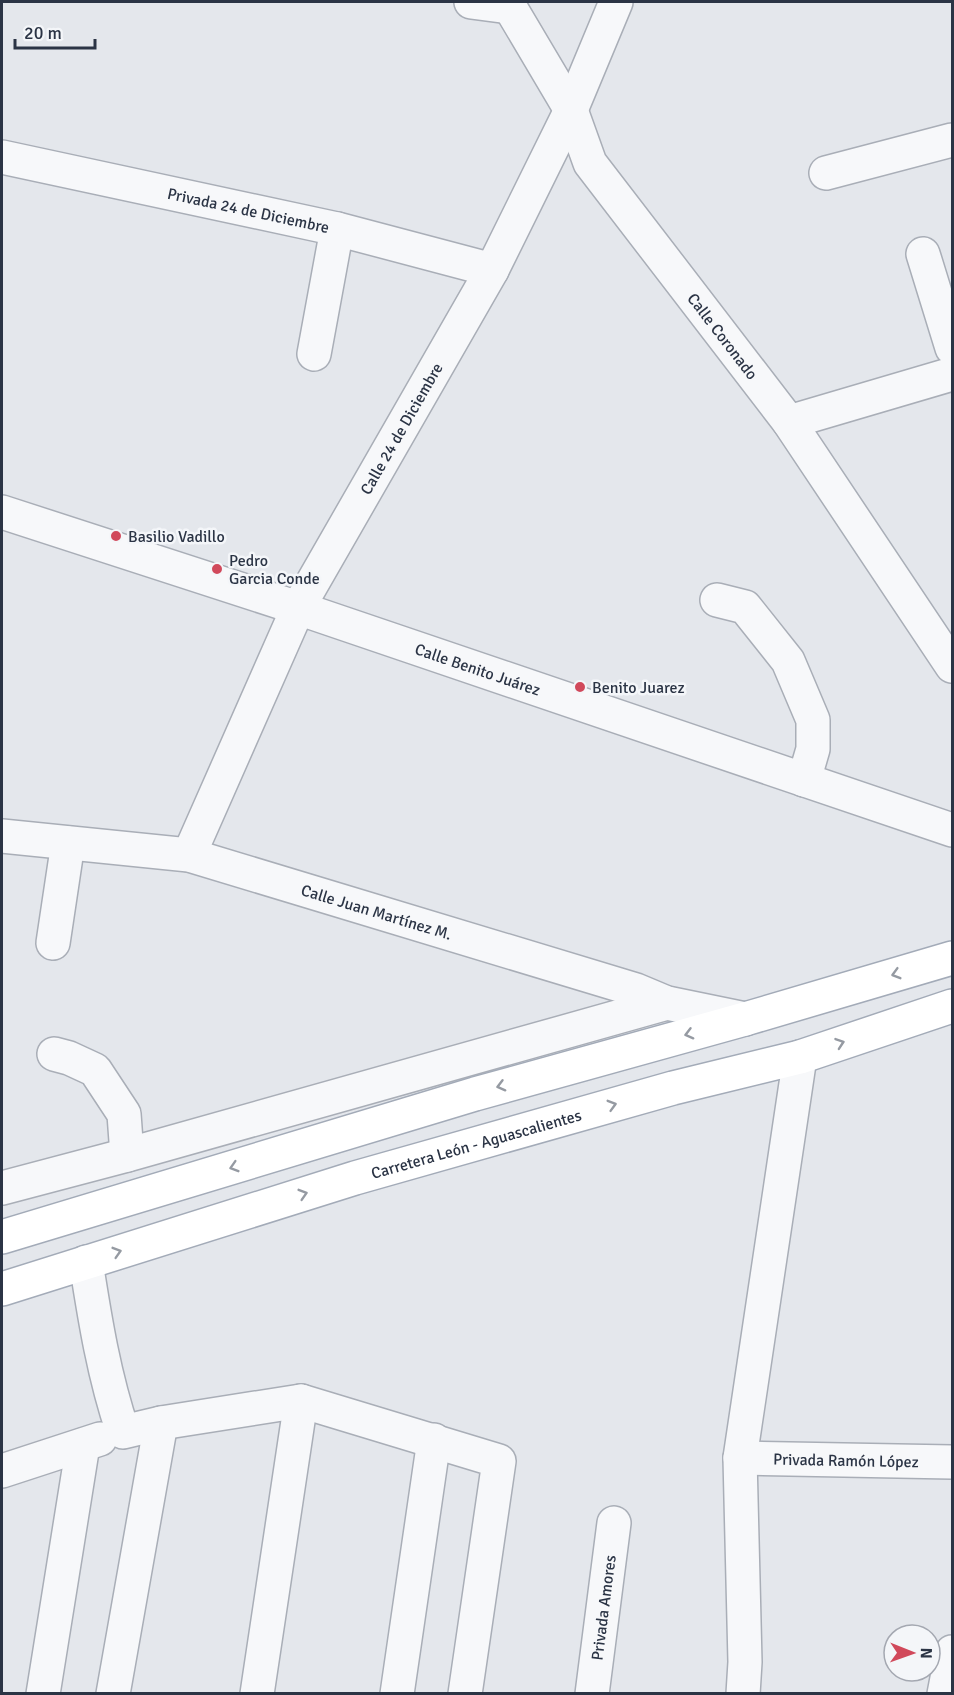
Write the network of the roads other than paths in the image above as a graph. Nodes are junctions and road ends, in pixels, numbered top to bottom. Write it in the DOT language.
graph roads {
  1 [pos="471,2"];
  2 [pos="616,2"];
  3 [pos="508,4"];
  4 [pos="571,110"];
  5 [pos="952,140"];
  6 [pos="2,157"];
  7 [pos="826,173"];
  8 [pos="338,229"];
  9 [pos="923,254"];
  10 [pos="492,270"];
  11 [pos="952,348"];
  12 [pos="314,354"];
  13 [pos="952,374"];
  14 [pos="789,423"];
  15 [pos="2,486"];
  16 [pos="13,516"];
  17 [pos="717,600"];
  18 [pos="298,608"];
  19 [pos="952,666"];
  20 [pos="804,780"];
  21 [pos="952,830"];
  22 [pos="2,836"];
  23 [pos="68,843"];
  24 [pos="189,855"];
  25 [pos="53,943"];
  26 [pos="952,958"];
  27 [pos="667,1003"];
  28 [pos="952,1006"];
  29 [pos="745,1019"];
  30 [pos="54,1054"];
  31 [pos="800,1057"];
  32 [pos="128,1155"];
  33 [pos="2,1188"];
  34 [pos="2,1237"];
  35 [pos="86,1262"];
  36 [pos="2,1289"];
  37 [pos="301,1401"];
  38 [pos="161,1423"];
  39 [pos="123,1432"];
  40 [pos="434,1440"];
  41 [pos="83,1444"];
  42 [pos="740,1458"];
  43 [pos="952,1462"];
  44 [pos="2,1471"];
  45 [pos="614,1522"];
  46 [pos="952,1652"];
  47 [pos="44,1694"];
  48 [pos="113,1694"];
  49 [pos="257,1694"];
  50 [pos="397,1694"];
  51 [pos="465,1694"];
  52 [pos="592,1694"];
  53 [pos="743,1694"];
  54 [pos="944,1694"];
  1 -- 3 [label="street"];
  2 -- 4 [label="street, Calle 24 de Diciembre"];
  3 -- 4 [label="street, Calle Coronado"];
  4 -- 10 [label="street, Calle 24 de Diciembre"];
  4 -- 14 [label="street, Calle Coronado"];
  5 -- 7 [label="street"];
  6 -- 8 [label="street, Privada 24 de Diciembre"];
  8 -- 10 [label="street, Privada 24 de Diciembre"];
  8 -- 12 [label="street"];
  9 -- 11 [label="street"];
  10 -- 18 [label="street, Calle 24 de Diciembre"];
  13 -- 14 [label="street"];
  14 -- 19 [label="street, Calle Coronado"];
  15 -- 16 [label="street"];
  16 -- 18 [label="street, Calle Benito Juárez"];
  17 -- 20 [label="street"];
  18 -- 20 [label="street, Calle Benito Juárez"];
  18 -- 24 [label="street, Calle 24 de Diciembre"];
  20 -- 21 [label="street, Calle Benito Juárez"];
  22 -- 23 [label="street, Calle Juan Martínez M."];
  23 -- 24 [label="street, Calle Juan Martínez M."];
  23 -- 25 [label="street"];
  24 -- 27 [label="street, Calle Juan Martínez M."];
  26 -- 29 [label="main road, one-way"];
  27 -- 29 [label="street, Calle Juan Martínez M."];
  27 -- 32 [label="street"];
  31 -- 28 [label="main road, Carretera León - Aguascalientes, one-way"];
  29 -- 34 [label="main road, one-way"];
  30 -- 32 [label="street"];
  35 -- 31 [label="main road, Carretera León - Aguascalientes, one-way"];
  31 -- 42 [label="street"];
  32 -- 33 [label="street"];
  35 -- 36 [label="main road, Carretera León - Aguascalientes"];
  35 -- 39 [label="street"];
  37 -- 38 [label="street"];
  37 -- 40 [label="street"];
  37 -- 49 [label="street"];
  38 -- 39 [label="street"];
  38 -- 48 [label="street"];
  39 -- 41 [label="street"];
  40 -- 50 [label="street"];
  40 -- 51 [label="street"];
  41 -- 44 [label="street"];
  41 -- 47 [label="street"];
  42 -- 43 [label="street, Privada Ramón López"];
  42 -- 53 [label="street"];
  45 -- 52 [label="street, Privada Amores"];
  46 -- 54 [label="street"];
}
